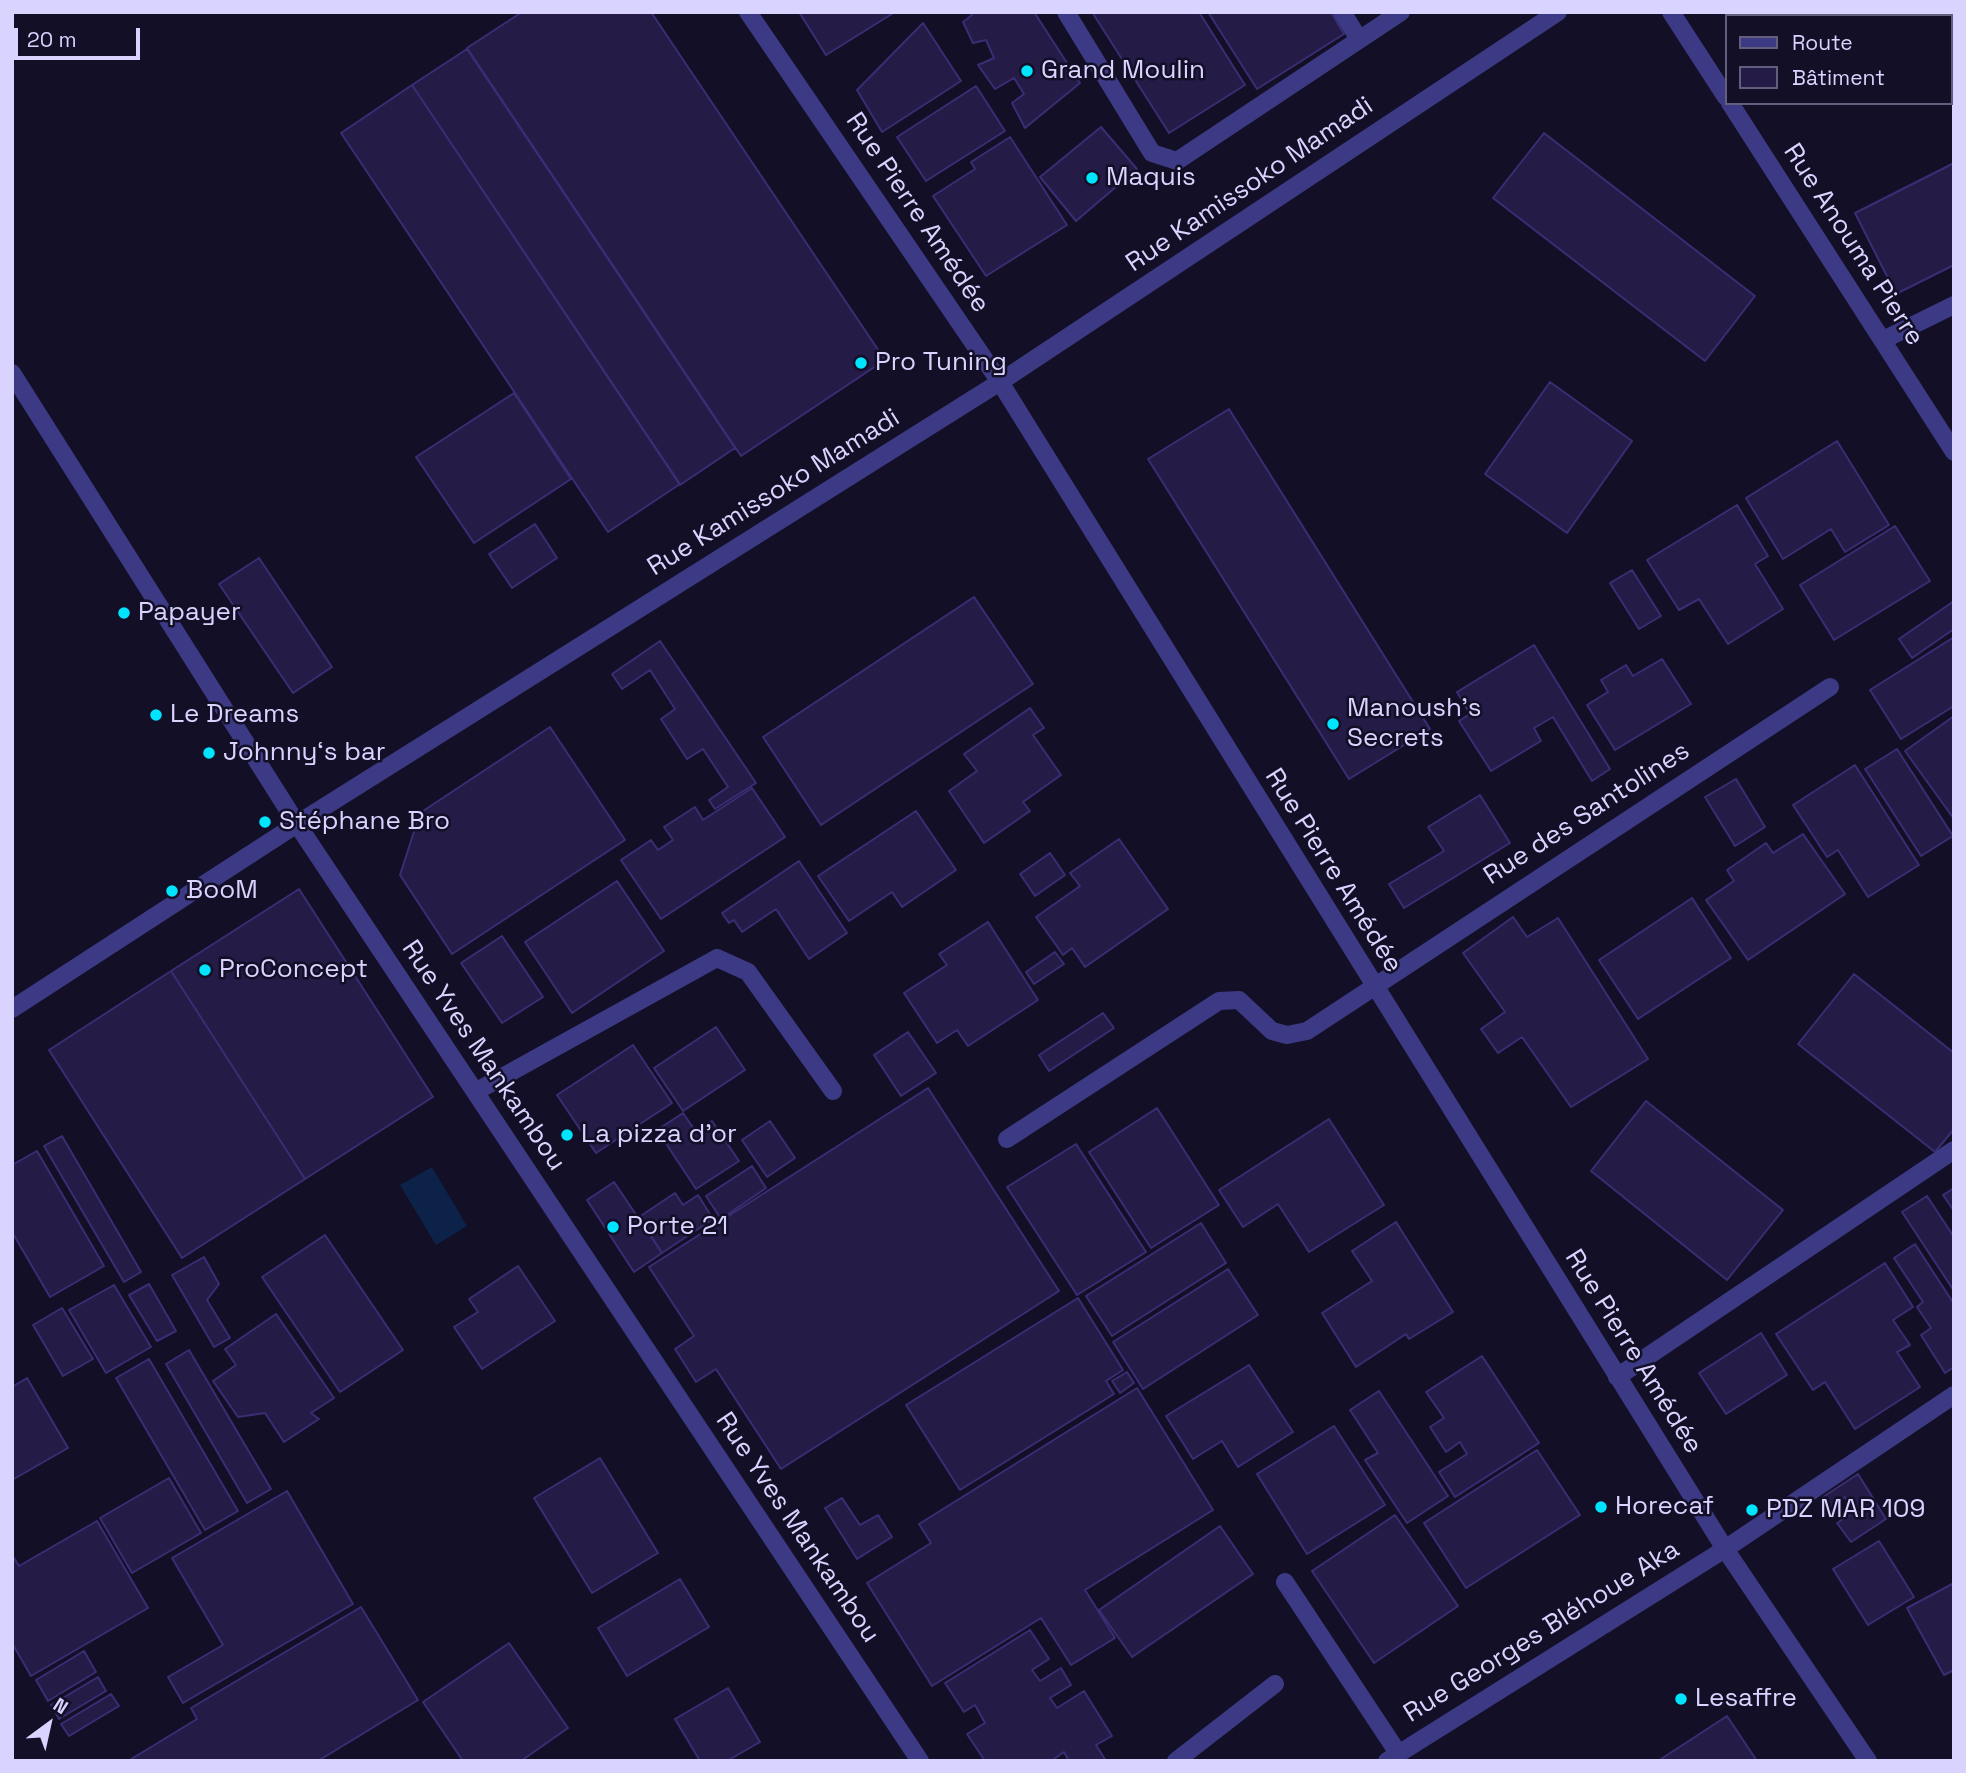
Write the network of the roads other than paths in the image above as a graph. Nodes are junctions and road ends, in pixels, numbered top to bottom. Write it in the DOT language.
graph roads {
  1 [pos="748,12"];
  2 [pos="1066,12"];
  3 [pos="1342,12"];
  4 [pos="1401,12"];
  5 [pos="1558,12"];
  6 [pos="1671,12"];
  7 [pos="1359,39"];
  8 [pos="1724,94"];
  9 [pos="1731,105"];
  10 [pos="1954,305"];
  11 [pos="1884,340"];
  12 [pos="12,373"];
  13 [pos="1000,382"];
  14 [pos="1954,452"];
  15 [pos="1830,687"];
  16 [pos="297,824"];
  17 [pos="1373,985"];
  18 [pos="12,1009"];
  19 [pos="833,1091"];
  20 [pos="475,1092"];
  21 [pos="1007,1139"];
  22 [pos="1954,1150"];
  23 [pos="1617,1377"];
  24 [pos="1954,1395"];
  25 [pos="1725,1549"];
  26 [pos="1285,1582"];
  27 [pos="1276,1684"];
  28 [pos="1393,1757"];
  29 [pos="920,1761"];
  30 [pos="1176,1761"];
  31 [pos="1868,1761"];
  1 -- 13 [label="street, Rue Pierre Amédée"];
  2 -- 7 [label="street"];
  3 -- 7 [label="street"];
  4 -- 7 [label="street"];
  5 -- 13 [label="street, Rue Kamissoko Mamadi"];
  6 -- 8 [label="street"];
  9 -- 11 [label="street, Rue Anouma Pierre"];
  10 -- 11 [label="street"];
  11 -- 14 [label="street, Rue Anouma Pierre"];
  12 -- 16 [label="street, Rue Yves Mankambou"];
  13 -- 16 [label="street, Rue Kamissoko Mamadi"];
  13 -- 17 [label="street, Rue Pierre Amédée"];
  15 -- 17 [label="street, Rue des Santolines"];
  16 -- 18 [label="street, Rue Kamissoko Mamadi"];
  16 -- 20 [label="street, Rue Yves Mankambou"];
  17 -- 21 [label="street, Rue des Santolines"];
  17 -- 23 [label="street, Rue Pierre Amédée"];
  19 -- 20 [label="street"];
  20 -- 29 [label="street, Rue Yves Mankambou"];
  22 -- 23 [label="street"];
  23 -- 25 [label="street, Rue Pierre Amédée"];
  24 -- 25 [label="street, Rue Georges Bléhoue Aka"];
  25 -- 28 [label="street, Rue Georges Bléhoue Aka"];
  25 -- 31 [label="street, Rue Pierre Amédée"];
  26 -- 28 [label="street"];
  27 -- 30 [label="street"];
}
